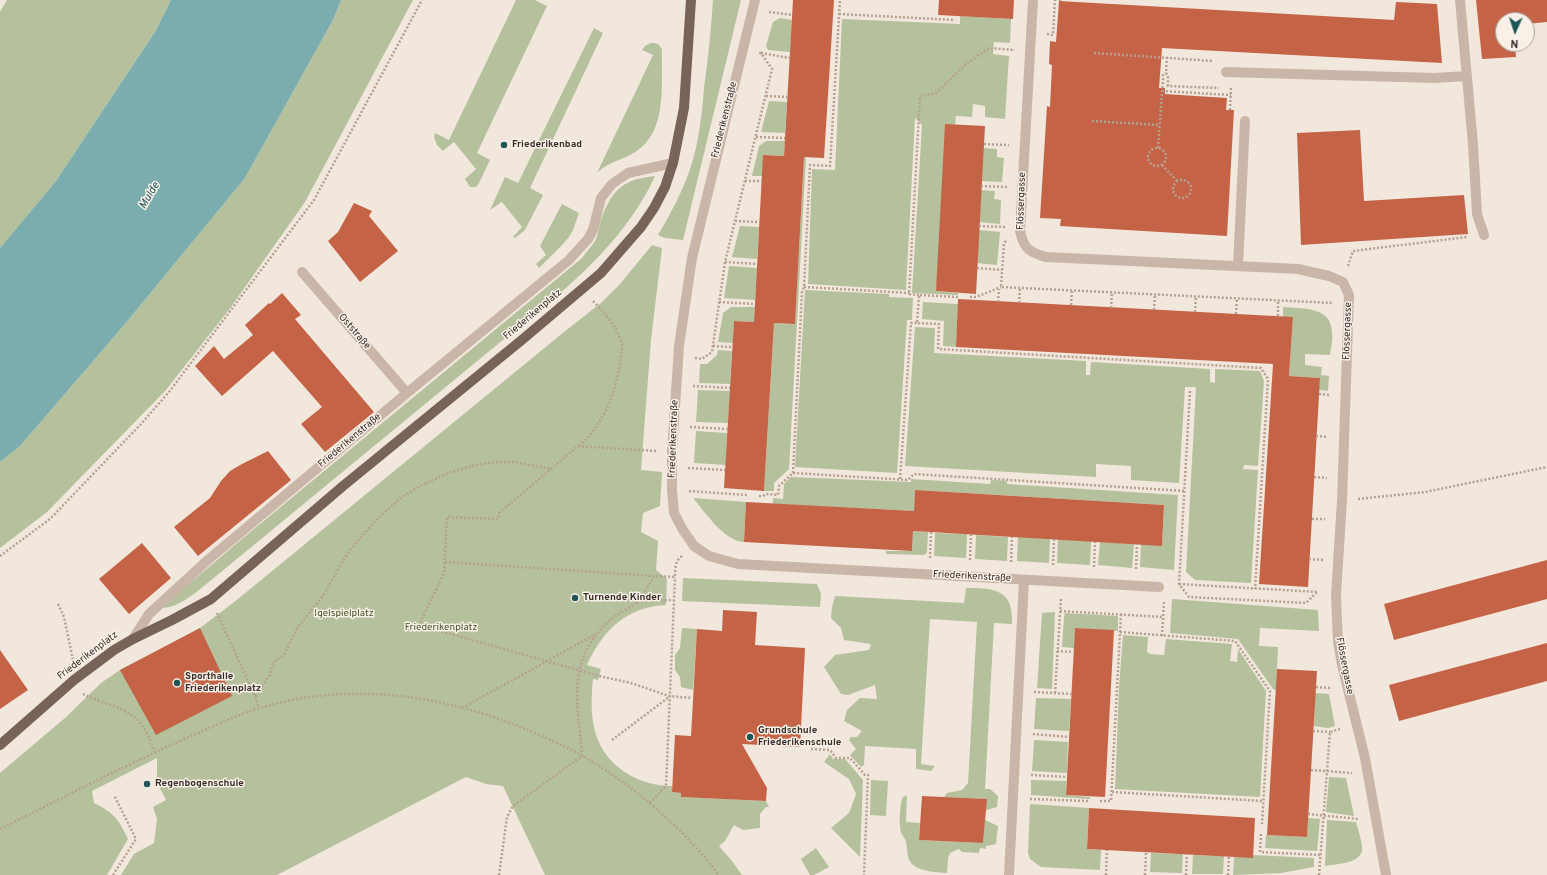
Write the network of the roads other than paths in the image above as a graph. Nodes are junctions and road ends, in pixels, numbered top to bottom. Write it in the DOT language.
graph roads {
  1 [pos="691,0"];
  2 [pos="1033,0"];
  3 [pos="1460,0"];
  4 [pos="754,5"];
  5 [pos="1226,72"];
  6 [pos="1467,76"];
  7 [pos="1245,121"];
  8 [pos="673,164"];
  9 [pos="1484,235"];
  10 [pos="1238,266"];
  11 [pos="302,272"];
  12 [pos="407,393"];
  13 [pos="1024,580"];
  14 [pos="1159,587"];
  15 [pos="133,639"];
  16 [pos="0,745"];
  17 [pos="1009,875"];
  18 [pos="1386,875"];
  1 -- 8 [label="main road, Friederikenplatz"];
  2 -- 10 [label="street, Flössergasse"];
  3 -- 6 [label="street"];
  4 -- 13 [label="street, Friederikenstraße"];
  5 -- 6 [label="street"];
  6 -- 9 [label="street"];
  7 -- 10 [label="street"];
  8 -- 12 [label="street, Friederikenstraße"];
  8 -- 15 [label="main road, Friederikenplatz"];
  10 -- 18 [label="street, Flössergasse"];
  11 -- 12 [label="street, Oststraße"];
  12 -- 15 [label="street, Friederikenstraße"];
  13 -- 14 [label="street, Friederikenstraße"];
  13 -- 17 [label="street, Friederikenstraße"];
  15 -- 16 [label="main road, Friederikenplatz"];
}
